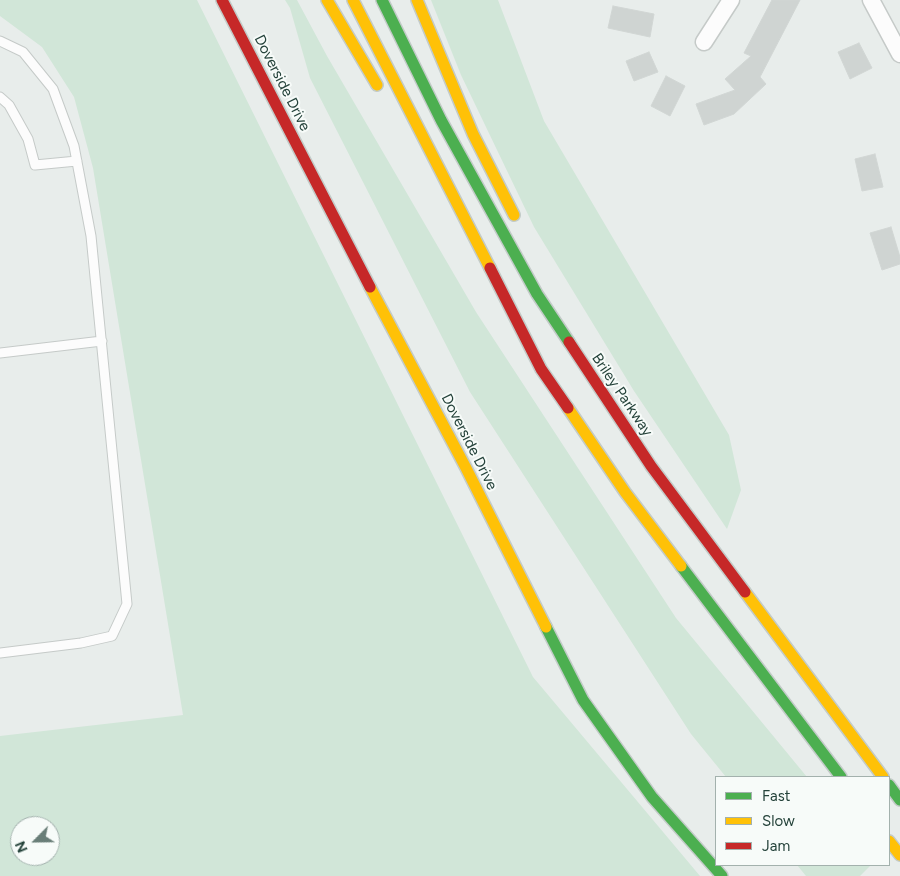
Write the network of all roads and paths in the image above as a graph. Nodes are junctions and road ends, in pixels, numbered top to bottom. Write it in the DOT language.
graph roads {
  1 [pos="222,0"];
  2 [pos="327,0"];
  3 [pos="353,0"];
  4 [pos="382,0"];
  5 [pos="417,0"];
  6 [pos="731,0"];
  7 [pos="871,0"];
  8 [pos="0,41"];
  9 [pos="704,42"];
  10 [pos="900,54"];
  11 [pos="0,97"];
  12 [pos="384,97"];
  13 [pos="77,161"];
  14 [pos="520,226"];
  15 [pos="478,268"];
  16 [pos="102,341"];
  17 [pos="588,350"];
  18 [pos="0,353"];
  19 [pos="541,369"];
  20 [pos="651,466"];
  21 [pos="0,653"];
  22 [pos="840,776"];
  23 [pos="882,776"];
  24 [pos="890,786"];
  25 [pos="900,800"];
  26 [pos="722,876"];
  1 -- 26 [label="main road, Doverside Drive"];
  2 -- 12 [label="main road"];
  3 -- 19 [label="main road"];
  4 -- 20 [label="main road, Briley Parkway"];
  5 -- 14 [label="main road"];
  6 -- 9 [label="street"];
  7 -- 10 [label="street"];
  8 -- 13 [label="lane"];
  11 -- 13 [label="lane"];
  13 -- 16 [label="lane"];
  15 -- 19 [label="main road"];
  16 -- 18 [label="lane"];
  16 -- 21 [label="lane"];
  17 -- 20 [label="main road"];
  19 -- 22 [label="main road"];
  20 -- 23 [label="main road, Briley Parkway"];
  24 -- 25 [label="main road"];
}
